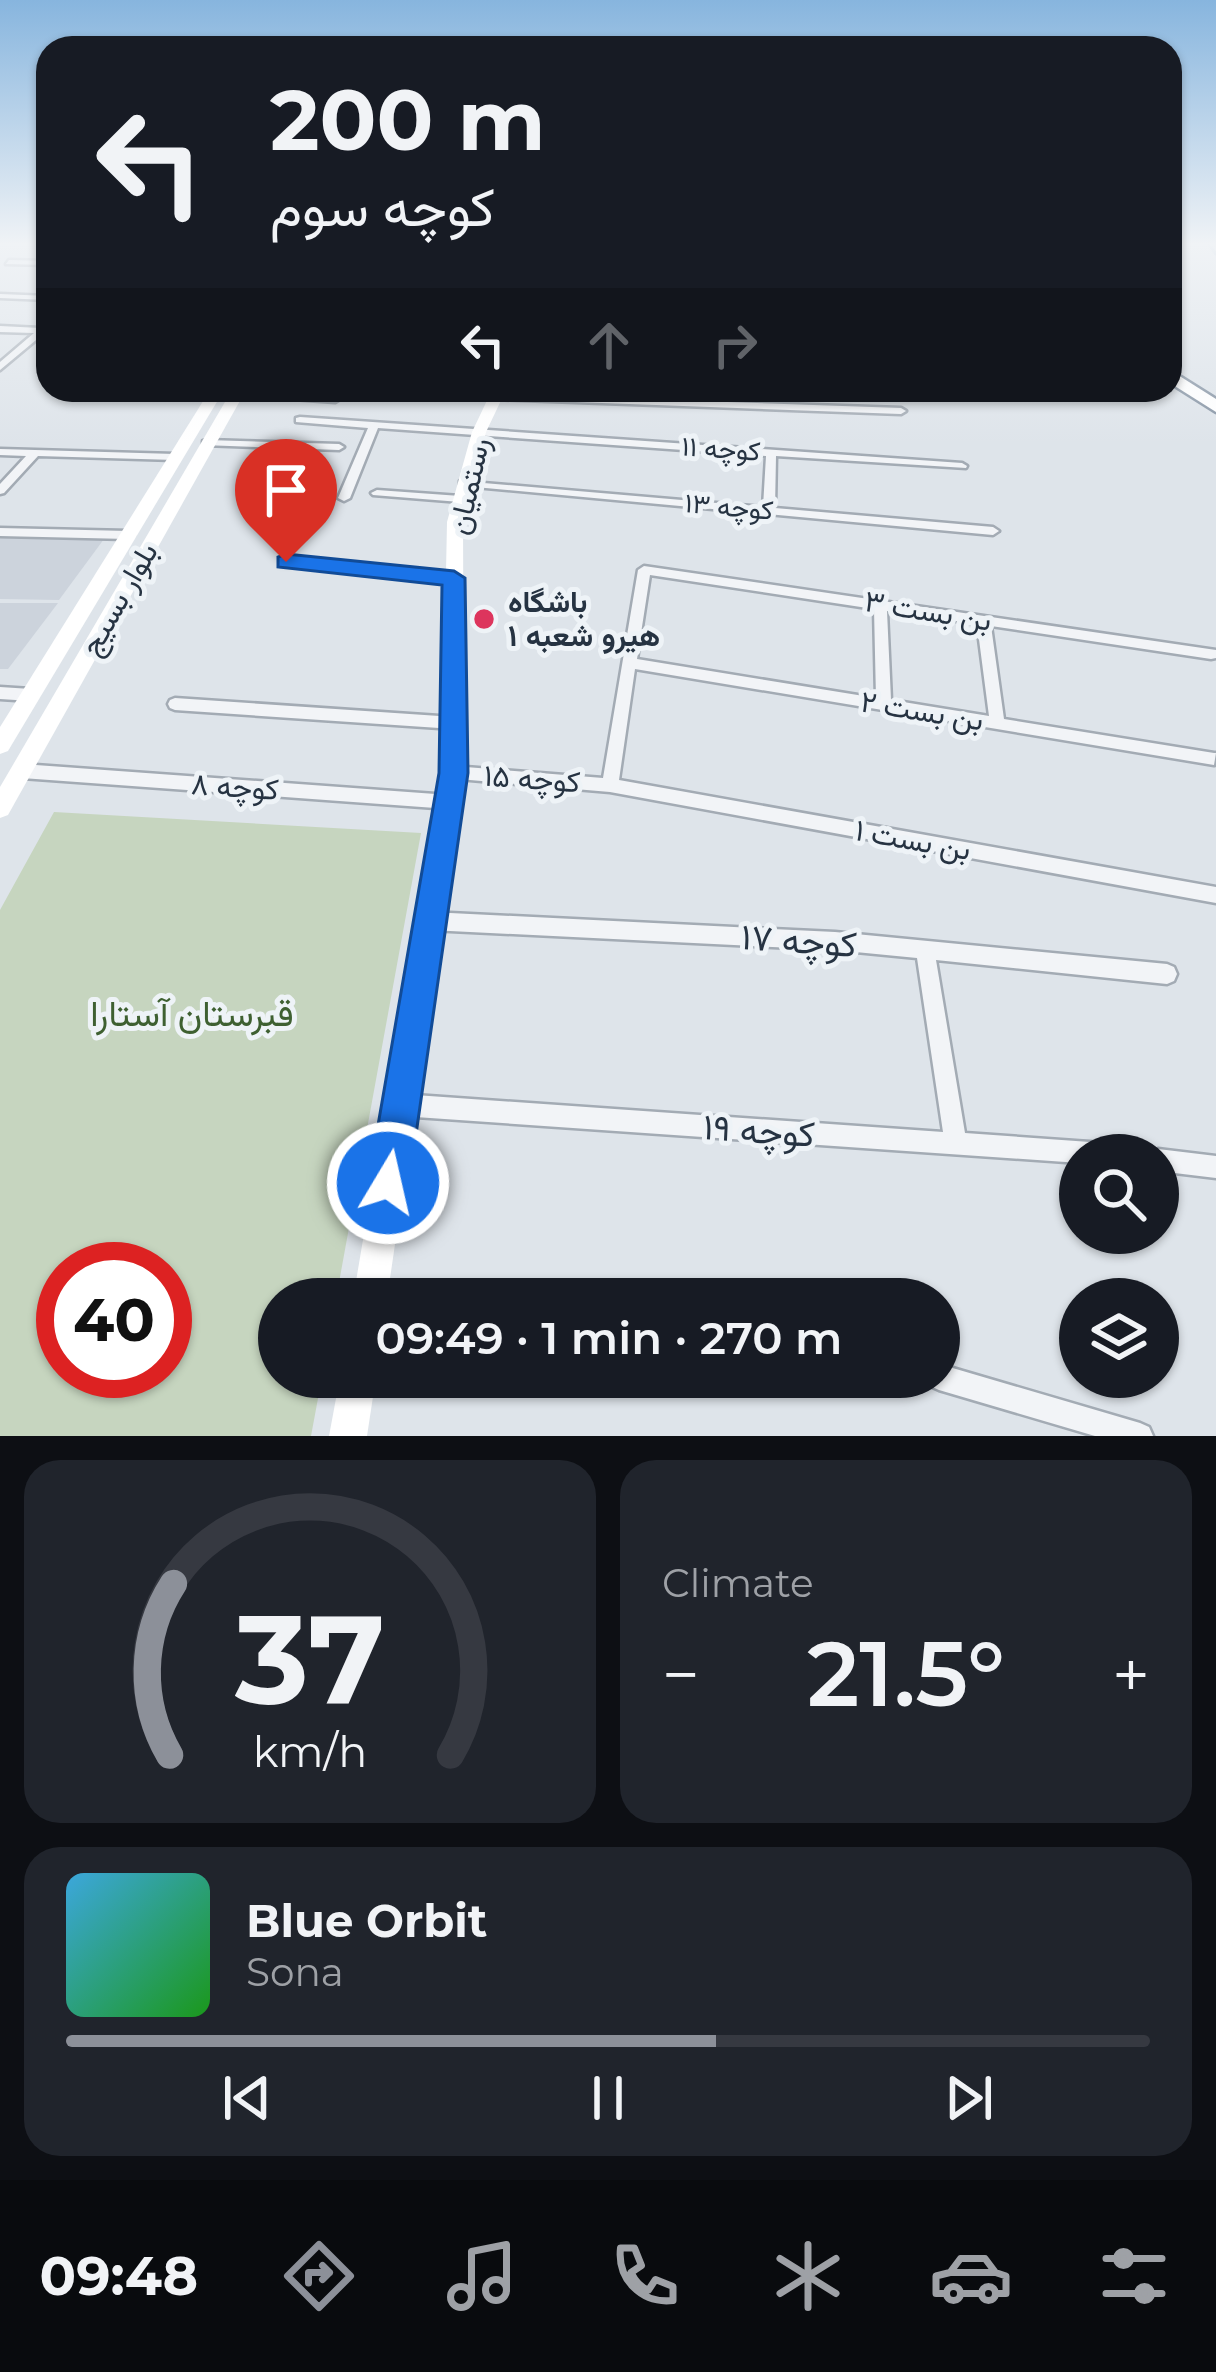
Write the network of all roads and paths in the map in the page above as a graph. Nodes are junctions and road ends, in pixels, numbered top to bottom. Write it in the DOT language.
graph roads {
  1 [pos="36,328"];
  2 [pos="0,329"];
  3 [pos="36,336"];
  4 [pos="2,364"];
  5 [pos="1182,367"];
  6 [pos="1182,383"];
  7 [pos="1216,390"];
  8 [pos="222,402"];
  9 [pos="226,402"];
  10 [pos="493,402"];
  11 [pos="699,402"];
  12 [pos="1216,407"];
  13 [pos="901,411"];
  14 [pos="301,420"];
  15 [pos="373,428"];
  16 [pos="479,432"];
  17 [pos="207,442"];
  18 [pos="339,447"];
  19 [pos="0,452"];
  20 [pos="35,453"];
  21 [pos="771,453"];
  22 [pos="175,457"];
  23 [pos="962,466"];
  24 [pos="0,491"];
  25 [pos="462,491"];
  26 [pos="377,493"];
  27 [pos="344,498"];
  28 [pos="769,510"];
  29 [pos="993,531"];
  30 [pos="0,532"];
  31 [pos="128,535"];
  32 [pos="155,535"];
  33 [pos="286,562"];
  34 [pos="644,570"];
  35 [pos="454,578"];
  36 [pos="880,604"];
  37 [pos="983,619"];
  38 [pos="1211,654"];
  39 [pos="629,663"];
  40 [pos="0,693"];
  41 [pos="31,695"];
  42 [pos="175,704"];
  43 [pos="884,704"];
  44 [pos="454,723"];
  45 [pos="997,723"];
  46 [pos="0,745"];
  47 [pos="1214,759"];
  48 [pos="22,771"];
  49 [pos="453,773"];
  50 [pos="610,784"];
  51 [pos="449,802"];
  52 [pos="0,808"];
  53 [pos="1216,895"];
  54 [pos="430,921"];
  55 [pos="925,950"];
  56 [pos="1168,974"];
  57 [pos="401,1105"];
  58 [pos="956,1143"];
  59 [pos="1059,1151"];
  60 [pos="1179,1163"];
  61 [pos="1216,1167"];
  62 [pos="373,1278"];
  63 [pos="960,1383"];
  64 [pos="355,1398"];
  65 [pos="349,1436"];
  66 [pos="1140,1436"];
  1 -- 2 [label="street"];
  3 -- 4 [label="street"];
  5 -- 7 [label="highway"];
  6 -- 12 [label="highway"];
  8 -- 22 [label="main road, بلوار بسیج"];
  9 -- 17 [label="main road, بلوار بسیج"];
  10 -- 16 [label="main road, رستمیان"];
  11 -- 13 [label="street"];
  14 -- 15 [label="street, کوچه ۱۱"];
  15 -- 16 [label="street, کوچه ۱۱"];
  15 -- 27 [label="street"];
  16 -- 21 [label="street, کوچه ۱۱"];
  16 -- 25 [label="main road, رستمیان"];
  17 -- 18 [label="street"];
  17 -- 32 [label="main road, بلوار بسیج"];
  19 -- 20 [label="street"];
  20 -- 22 [label="street"];
  20 -- 24 [label="street"];
  21 -- 23 [label="street, کوچه ۱۱"];
  21 -- 28 [label="street"];
  22 -- 31 [label="main road, بلوار بسیج"];
  25 -- 26 [label="street, کوچه ۱۳"];
  25 -- 28 [label="street, کوچه ۱۳"];
  25 -- 35 [label="main road, رستمیان"];
  28 -- 29 [label="street, کوچه ۱۳"];
  30 -- 31 [label="street"];
  31 -- 32 [label="main road"];
  31 -- 41 [label="main road, بلوار بسیج"];
  32 -- 48 [label="main road, بلوار بسیج"];
  33 -- 35 [label="street"];
  34 -- 36 [label="street, بن بست ۳"];
  34 -- 39 [label="street, کوچه ۱۵"];
  35 -- 44 [label="main road, رستمیان"];
  36 -- 37 [label="street, بن بست ۳"];
  36 -- 43 [label="street"];
  37 -- 38 [label="street, بن بست ۳"];
  37 -- 45 [label="street"];
  39 -- 43 [label="street, بن بست ۲"];
  39 -- 50 [label="street, کوچه ۱۵"];
  40 -- 41 [label="street"];
  41 -- 46 [label="main road, بلوار بسیج"];
  42 -- 44 [label="street"];
  43 -- 45 [label="street, بن بست ۲"];
  44 -- 49 [label="main road, رستمیان"];
  45 -- 47 [label="street, بن بست ۲"];
  48 -- 51 [label="street, کوچه ۸"];
  48 -- 52 [label="main road, بلوار بسیج"];
  49 -- 50 [label="street, کوچه ۱۵"];
  49 -- 51 [label="main road, رستمیان"];
  50 -- 53 [label="street, بن بست ۱"];
  51 -- 54 [label="main road, رستمیان"];
  54 -- 55 [label="street, کوچه ۱۷"];
  54 -- 57 [label="main road, رستمیان"];
  55 -- 56 [label="street, کوچه ۱۷"];
  55 -- 58 [label="street"];
  57 -- 58 [label="street, کوچه ۱۹"];
  57 -- 62 [label="main road, رستمیان"];
  58 -- 59 [label="street, کوچه ۱۹"];
  60 -- 61 [label="street"];
  63 -- 66 [label="street"];
  64 -- 65 [label="main road"];
}
